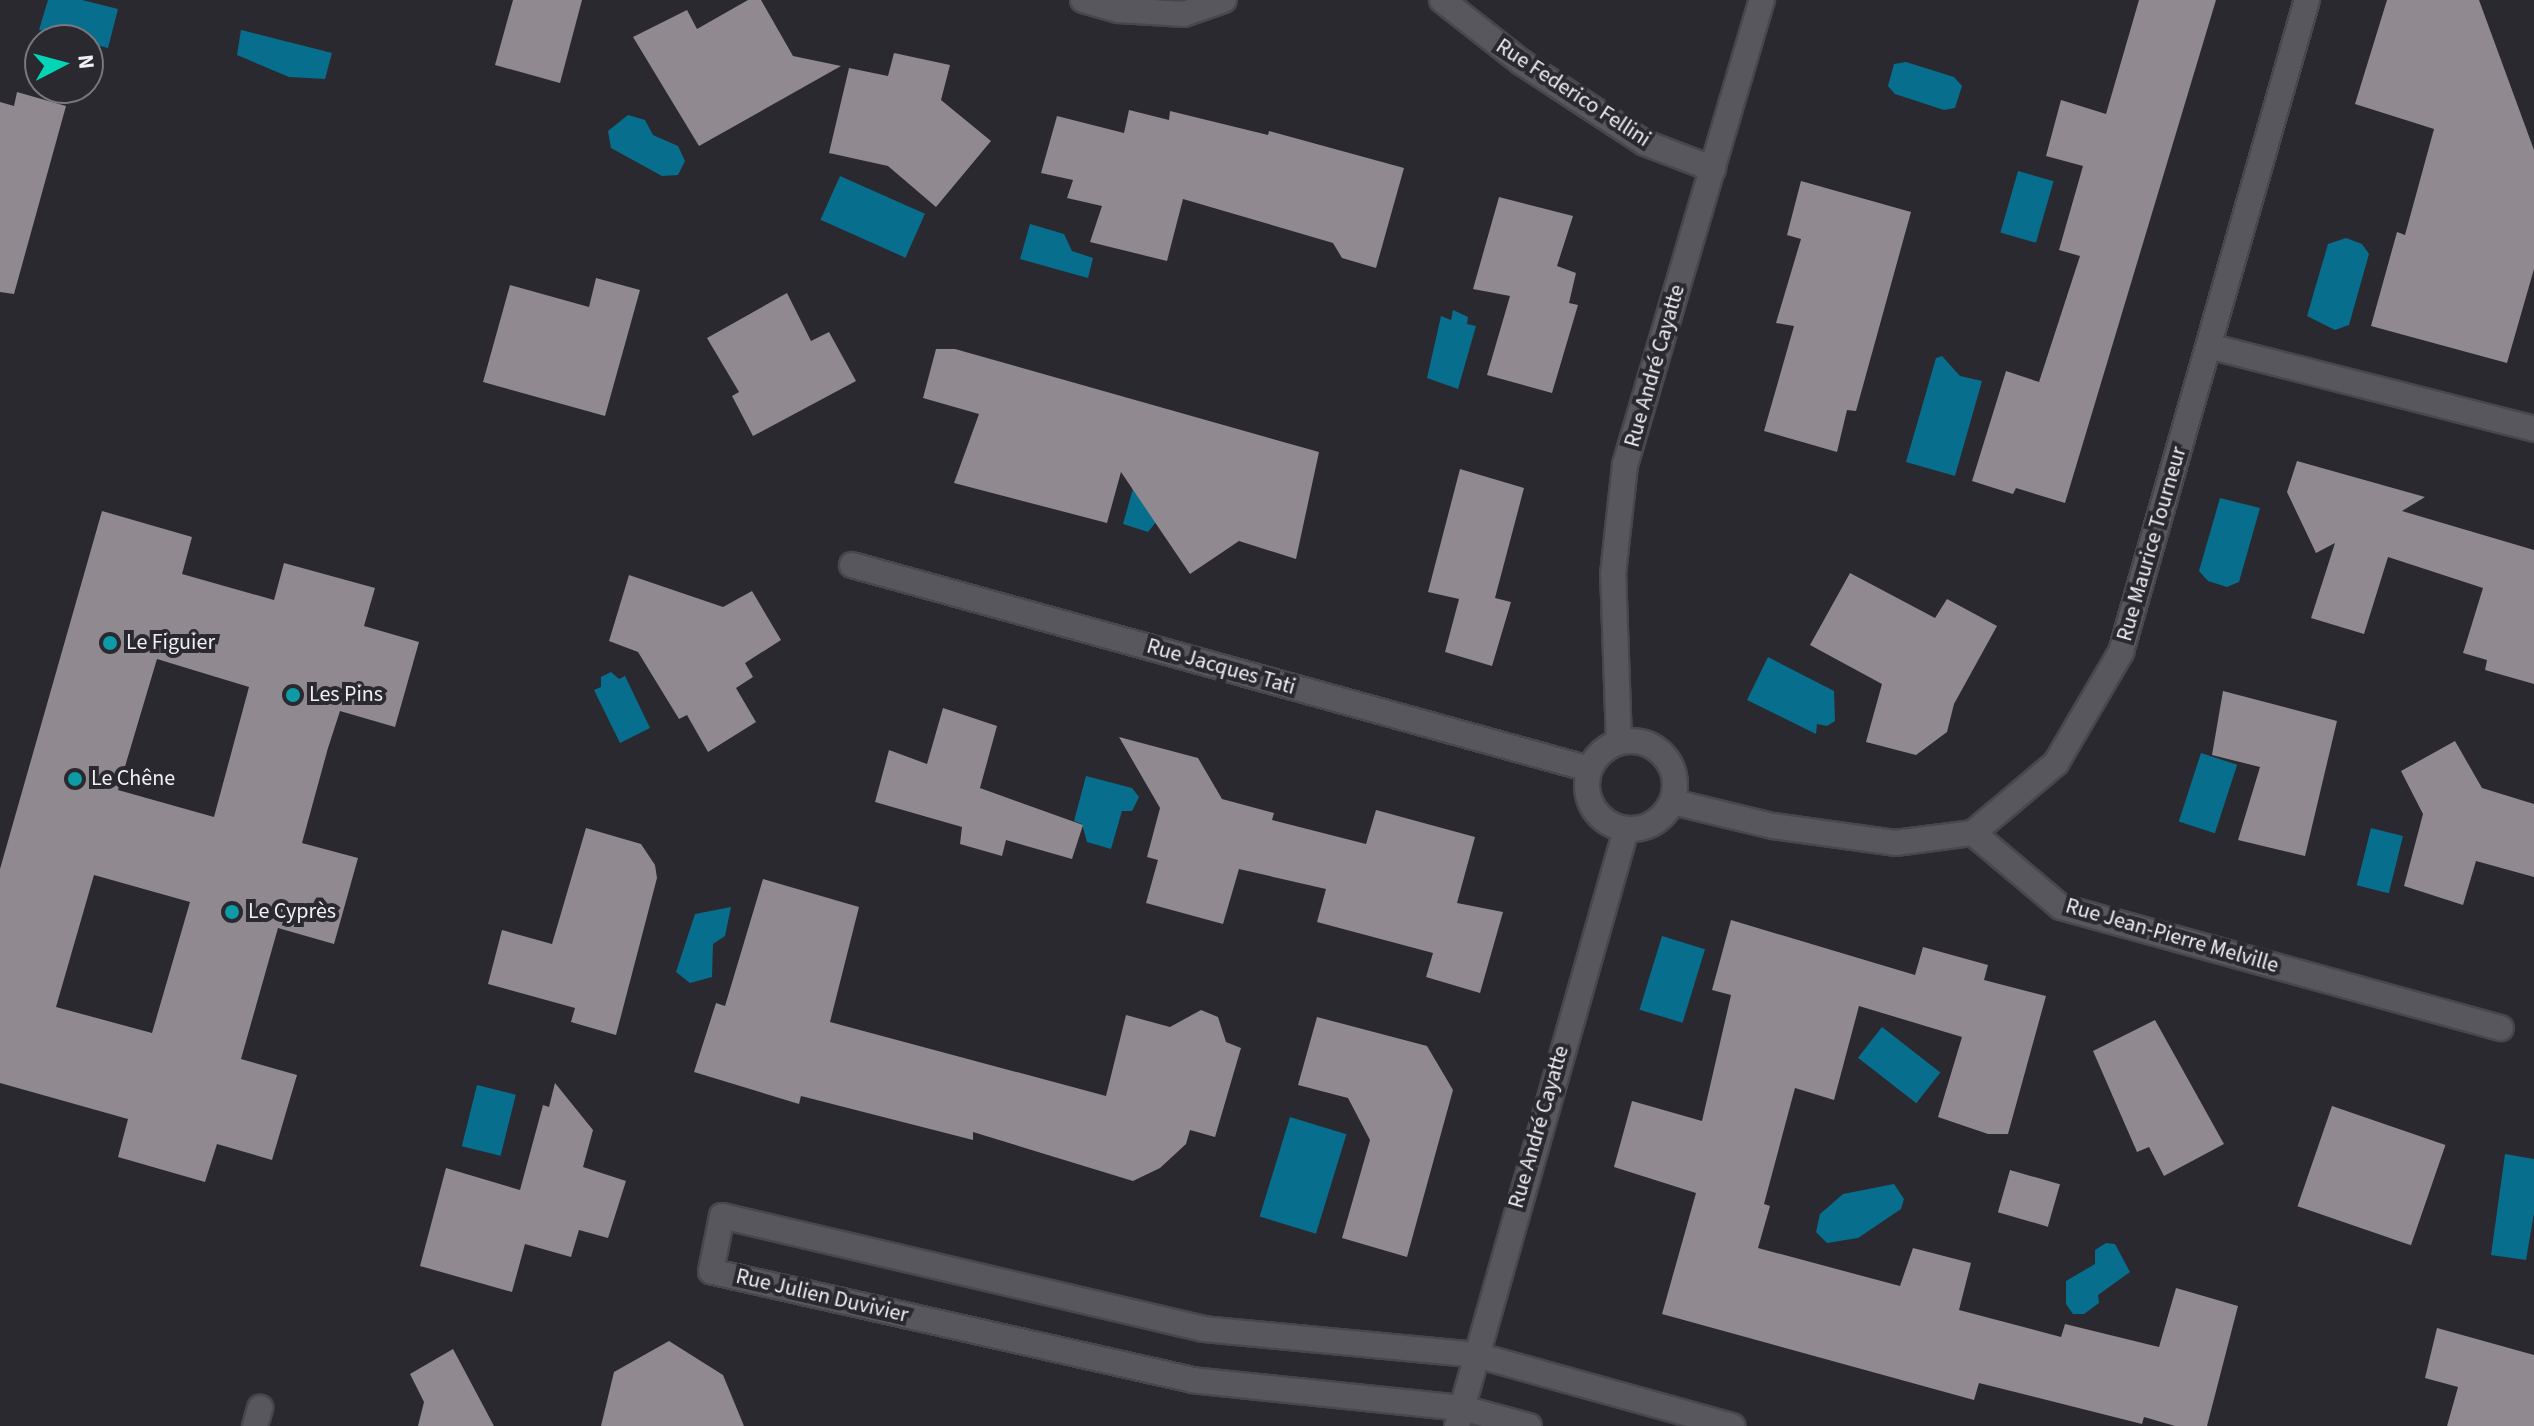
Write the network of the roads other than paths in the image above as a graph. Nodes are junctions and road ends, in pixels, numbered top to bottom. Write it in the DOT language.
graph roads {
  1 [pos="1083,0"];
  2 [pos="1224,0"];
  3 [pos="1442,0"];
  4 [pos="1762,0"];
  5 [pos="2307,0"];
  6 [pos="1713,169"];
  7 [pos="2209,346"];
  8 [pos="2534,429"];
  9 [pos="852,565"];
  10 [pos="1619,742"];
  11 [pos="1589,769"];
  12 [pos="1673,802"];
  13 [pos="1626,830"];
  14 [pos="1973,833"];
  15 [pos="2501,1028"];
  16 [pos="1476,1355"];
  17 [pos="1459,1417"];
  18 [pos="1529,1426"];
  19 [pos="1732,1426"];
  1 -- 2 [label="street"];
  3 -- 6 [label="street, Rue Federico Fellini"];
  4 -- 6 [label="street, Rue André Cayatte"];
  5 -- 7 [label="street, Rue Maurice Tourneur"];
  6 -- 10 [label="street, Rue André Cayatte"];
  7 -- 8 [label="street"];
  7 -- 14 [label="street, Rue Maurice Tourneur"];
  9 -- 11 [label="street, Rue Jacques Tati"];
  10 -- 11 [label="street"];
  10 -- 12 [label="street"];
  11 -- 13 [label="street"];
  12 -- 13 [label="street"];
  12 -- 14 [label="street"];
  13 -- 16 [label="street, Rue André Cayatte"];
  14 -- 15 [label="street, Rue Jean-Pierre Melville"];
  16 -- 17 [label="street, Rue André Cayatte"];
  16 -- 17 [label="street, Rue Julien Duvivier"];
  16 -- 19 [label="street"];
  17 -- 18 [label="street"];
}
